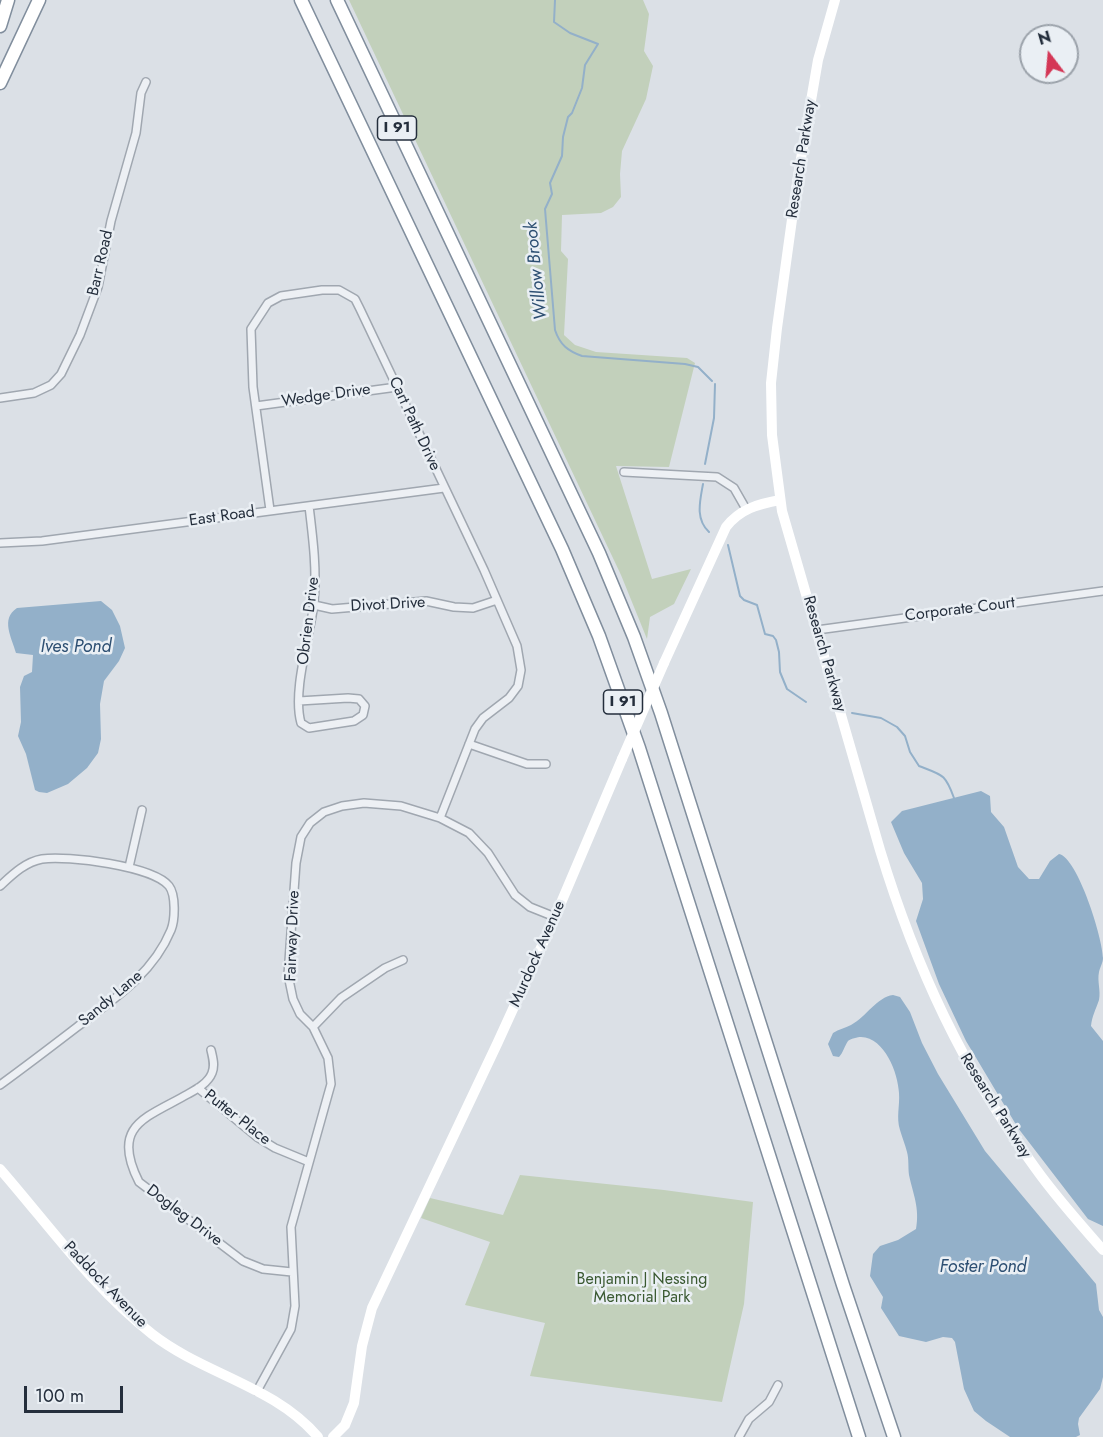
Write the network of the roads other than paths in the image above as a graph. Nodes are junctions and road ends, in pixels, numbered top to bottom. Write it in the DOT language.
graph roads {
  1 [pos="8,0"];
  2 [pos="39,0"];
  3 [pos="301,0"];
  4 [pos="337,0"];
  5 [pos="835,0"];
  6 [pos="0,26"];
  7 [pos="146,82"];
  8 [pos="0,83"];
  9 [pos="397,387"];
  10 [pos="0,398"];
  11 [pos="256,406"];
  12 [pos="624,472"];
  13 [pos="444,488"];
  14 [pos="780,500"];
  15 [pos="309,506"];
  16 [pos="746,509"];
  17 [pos="270,510"];
  18 [pos="0,543"];
  19 [pos="1103,591"];
  20 [pos="497,600"];
  21 [pos="314,605"];
  22 [pos="817,630"];
  23 [pos="299,701"];
  24 [pos="469,744"];
  25 [pos="546,764"];
  26 [pos="142,810"];
  27 [pos="440,818"];
  28 [pos="129,867"];
  29 [pos="0,886"];
  30 [pos="555,916"];
  31 [pos="403,960"];
  32 [pos="312,1027"];
  33 [pos="211,1050"];
  34 [pos="0,1085"];
  35 [pos="198,1088"];
  36 [pos="309,1162"];
  37 [pos="0,1170"];
  38 [pos="1103,1250"];
  39 [pos="292,1272"];
  40 [pos="778,1385"];
  41 [pos="257,1391"];
  42 [pos="318,1437"];
  43 [pos="333,1437"];
  44 [pos="739,1437"];
  45 [pos="859,1437"];
  46 [pos="894,1437"];
  1 -- 6 [label="highway"];
  2 -- 8 [label="highway"];
  3 -- 45 [label="highway, I 91"];
  4 -- 46 [label="highway, I 91"];
  5 -- 14 [label="main road, Research Parkway"];
  7 -- 10 [label="street, Barr Road"];
  9 -- 11 [label="street, Wedge Drive"];
  9 -- 11 [label="street, Cart Path Drive"];
  9 -- 13 [label="street, Cart Path Drive"];
  11 -- 17 [label="street, Cart Path Drive"];
  12 -- 16 [label="street"];
  13 -- 15 [label="street, East Road"];
  13 -- 20 [label="street, Cart Path Drive"];
  14 -- 16 [label="main road"];
  14 -- 22 [label="main road, Research Parkway"];
  15 -- 17 [label="street, East Road"];
  15 -- 21 [label="street, Obrien Drive"];
  16 -- 30 [label="main road, Murdock Avenue, bridge"];
  17 -- 18 [label="street, East Road"];
  19 -- 22 [label="street, Corporate Court"];
  20 -- 21 [label="street, Divot Drive"];
  20 -- 24 [label="street, Cart Path Drive"];
  21 -- 23 [label="street, Obrien Drive"];
  22 -- 38 [label="main road, Research Parkway"];
  23 -- 23 [label="street, Obrien Drive"];
  24 -- 25 [label="street"];
  24 -- 27 [label="street, Cart Path Drive"];
  26 -- 28 [label="street"];
  27 -- 30 [label="street, Fairway Drive"];
  27 -- 32 [label="street, Fairway Drive"];
  28 -- 29 [label="street, Sandy Lane"];
  28 -- 34 [label="street, Sandy Lane"];
  30 -- 43 [label="main road, Murdock Avenue"];
  31 -- 32 [label="street"];
  32 -- 36 [label="street, Fairway Drive"];
  33 -- 35 [label="street, Dogleg Drive"];
  35 -- 36 [label="street, Putter Place"];
  35 -- 39 [label="street, Dogleg Drive"];
  36 -- 39 [label="street, Fairway Drive"];
  37 -- 41 [label="main road, Paddock Avenue"];
  39 -- 41 [label="street, Fairway Drive"];
  40 -- 44 [label="street"];
  41 -- 42 [label="main road, Paddock Avenue"];
}
